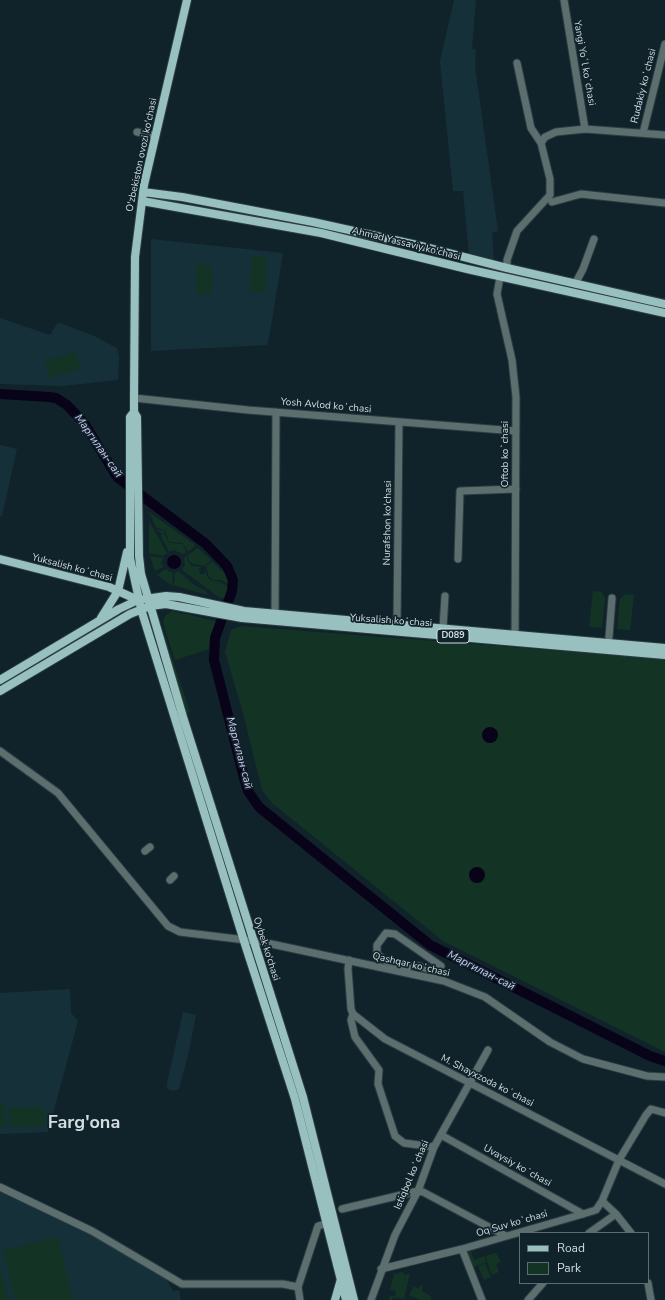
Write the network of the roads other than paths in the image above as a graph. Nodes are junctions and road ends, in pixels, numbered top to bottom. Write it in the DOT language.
graph roads {
  1 [pos="187,0"];
  2 [pos="564,0"];
  3 [pos="665,44"];
  4 [pos="517,63"];
  5 [pos="585,129"];
  6 [pos="137,132"];
  7 [pos="643,133"];
  8 [pos="665,135"];
  9 [pos="156,136"];
  10 [pos="541,143"];
  11 [pos="143,192"];
  12 [pos="142,201"];
  13 [pos="552,202"];
  14 [pos="665,203"];
  15 [pos="594,239"];
  16 [pos="507,268"];
  17 [pos="500,277"];
  18 [pos="575,284"];
  19 [pos="665,304"];
  20 [pos="665,313"];
  21 [pos="134,398"];
  22 [pos="276,412"];
  23 [pos="399,422"];
  24 [pos="516,431"];
  25 [pos="134,478"];
  26 [pos="516,489"];
  27 [pos="276,511"];
  28 [pos="268,512"];
  29 [pos="129,539"];
  30 [pos="0,559"];
  31 [pos="458,559"];
  32 [pos="118,591"];
  33 [pos="445,596"];
  34 [pos="612,598"];
  35 [pos="138,600"];
  36 [pos="149,602"];
  37 [pos="140,609"];
  38 [pos="275,614"];
  39 [pos="243,615"];
  40 [pos="99,621"];
  41 [pos="397,624"];
  42 [pos="443,628"];
  43 [pos="515,637"];
  44 [pos="608,638"];
  45 [pos="665,648"];
  46 [pos="665,655"];
  47 [pos="0,680"];
  48 [pos="0,692"];
  49 [pos="0,751"];
  50 [pos="244,941"];
  51 [pos="253,941"];
  52 [pos="349,960"];
  53 [pos="406,970"];
  54 [pos="353,1014"];
  55 [pos="488,1050"];
  56 [pos="665,1076"];
  57 [pos="469,1083"];
  58 [pos="665,1113"];
  59 [pos="441,1135"];
  60 [pos="434,1147"];
  61 [pos="619,1160"];
  62 [pos="665,1184"];
  63 [pos="0,1187"];
  64 [pos="418,1192"];
  65 [pos="602,1201"];
  66 [pos="342,1209"];
  67 [pos="583,1214"];
  68 [pos="616,1214"];
  69 [pos="328,1223"];
  70 [pos="519,1232"];
  71 [pos="520,1232"];
  72 [pos="590,1232"];
  73 [pos="630,1232"];
  74 [pos="506,1236"];
  75 [pos="462,1249"];
  76 [pos="381,1269"];
  77 [pos="341,1279"];
  78 [pos="542,1284"];
  79 [pos="648,1284"];
  80 [pos="298,1287"];
  81 [pos="300,1300"];
  82 [pos="335,1300"];
  83 [pos="346,1300"];
  84 [pos="354,1300"];
  85 [pos="370,1300"];
  86 [pos="482,1300"];
  87 [pos="528,1300"];
  88 [pos="650,1300"];
  1 -- 9 [label="main road, O'zbekiston ovozi ko'chasi"];
  2 -- 5 [label="street, Yangi Yoʻl koʻchasi"];
  3 -- 7 [label="street, Rudakiy koʻchasi"];
  4 -- 10 [label="street"];
  5 -- 7 [label="street"];
  5 -- 10 [label="street"];
  6 -- 9 [label="street"];
  7 -- 8 [label="street"];
  9 -- 11 [label="main road, O'zbekiston ovozi ko'chasi"];
  10 -- 16 [label="street"];
  11 -- 12 [label="main road, O'zbekiston ovozi ko'chasi"];
  11 -- 16 [label="main road, Ahmad Yassaviy ko'chasi"];
  12 -- 17 [label="main road, Ahmad Yassaviy ko'chasi"];
  12 -- 21 [label="main road, O'zbekiston ovozi ko'chasi"];
  13 -- 14 [label="street"];
  15 -- 18 [label="street"];
  16 -- 18 [label="main road, Ahmad Yassaviy ko'chasi"];
  17 -- 20 [label="main road, Ahmad Yassaviy ko'chasi"];
  17 -- 24 [label="street, Oftob koʻchasi"];
  18 -- 19 [label="main road, Ahmad Yassaviy ko'chasi"];
  21 -- 22 [label="street, Yosh Avlod koʻchasi"];
  21 -- 25 [label="main road, O'zbekiston ovozi ko'chasi"];
  22 -- 23 [label="street, Yosh Avlod koʻchasi"];
  22 -- 27 [label="street"];
  23 -- 24 [label="street, Yosh Avlod koʻchasi"];
  23 -- 41 [label="street, Nurafshon ko'chasi"];
  24 -- 26 [label="street, Oftob koʻchasi"];
  25 -- 29 [label="main road, O'zbekiston ovozi ko'chasi"];
  25 -- 36 [label="main road, O'zbekiston ovozi ko'chasi"];
  26 -- 31 [label="street"];
  26 -- 43 [label="street, Oftob koʻchasi"];
  27 -- 28 [label="street"];
  27 -- 38 [label="street"];
  29 -- 32 [label="main road"];
  29 -- 35 [label="main road, O'zbekiston ovozi ko'chasi"];
  30 -- 32 [label="main road, Yuksalish koʻchasi"];
  32 -- 35 [label="main road, Yuksalish koʻchasi"];
  32 -- 40 [label="main road"];
  33 -- 42 [label="street"];
  34 -- 44 [label="street"];
  35 -- 36 [label="main road"];
  35 -- 37 [label="main road, O'zbekiston ovozi ko'chasi"];
  35 -- 40 [label="main road"];
  36 -- 37 [label="main road, Yuksalish koʻchasi / D089"];
  36 -- 39 [label="main road, Yuksalish koʻchasi / D089"];
  36 -- 51 [label="main road, Oybek ko‘chasi"];
  37 -- 48 [label="main road, Yuksalish koʻchasi"];
  37 -- 50 [label="main road, Oybek ko‘chasi"];
  38 -- 39 [label="main road, Yuksalish koʻchasi / D089"];
  38 -- 41 [label="main road, Yuksalish koʻchasi / D089"];
  39 -- 43 [label="main road, Yuksalish koʻchasi / D089"];
  40 -- 47 [label="main road"];
  41 -- 42 [label="main road, Yuksalish koʻchasi / D089"];
  42 -- 43 [label="main road, Yuksalish koʻchasi / D089"];
  43 -- 45 [label="main road, Yuksalish koʻchasi / D089"];
  43 -- 46 [label="main road, Yuksalish koʻchasi / D089"];
  49 -- 50 [label="street, Qashqar koʻchasi"];
  50 -- 51 [label="street, Qashqar koʻchasi"];
  50 -- 69 [label="main road, Oybek ko‘chasi"];
  51 -- 52 [label="street, Qashqar koʻchasi"];
  51 -- 84 [label="main road, Oybek ko‘chasi"];
  52 -- 53 [label="street, Qashqar koʻchasi"];
  52 -- 54 [label="street"];
  53 -- 53 [label="street"];
  53 -- 56 [label="street, Qashqar koʻchasi"];
  54 -- 57 [label="street, M. Shayxzoda koʻchasi"];
  54 -- 60 [label="street"];
  55 -- 57 [label="street, Istiqbol koʻchasi"];
  57 -- 59 [label="street, Istiqbol koʻchasi"];
  57 -- 61 [label="street, M. Shayxzoda koʻchasi"];
  58 -- 61 [label="street"];
  59 -- 60 [label="street, Istiqbol koʻchasi"];
  59 -- 67 [label="street, Uvaysiy koʻchasi"];
  60 -- 64 [label="street, Istiqbol koʻchasi"];
  61 -- 62 [label="street, M. Shayxzoda koʻchasi"];
  61 -- 65 [label="street"];
  63 -- 80 [label="street"];
  64 -- 66 [label="street"];
  64 -- 74 [label="street"];
  64 -- 76 [label="street, Istiqbol koʻchasi"];
  65 -- 67 [label="street, Oq Suv koʻchasi"];
  65 -- 68 [label="street"];
  67 -- 71 [label="street, Oq Suv koʻchasi"];
  68 -- 72 [label="street"];
  68 -- 73 [label="street"];
  69 -- 77 [label="main road, Oybek ko‘chasi"];
  69 -- 80 [label="street"];
  70 -- 74 [label="street, Oq Suv koʻchasi"];
  74 -- 75 [label="street, Oq Suv koʻchasi"];
  75 -- 76 [label="street, Oq Suv koʻchasi"];
  75 -- 86 [label="street"];
  76 -- 85 [label="street, Istiqbol koʻchasi"];
  77 -- 82 [label="main road"];
  77 -- 83 [label="main road, Oybek ko‘chasi"];
  78 -- 87 [label="street"];
  79 -- 88 [label="street"];
  80 -- 81 [label="street"];
}
